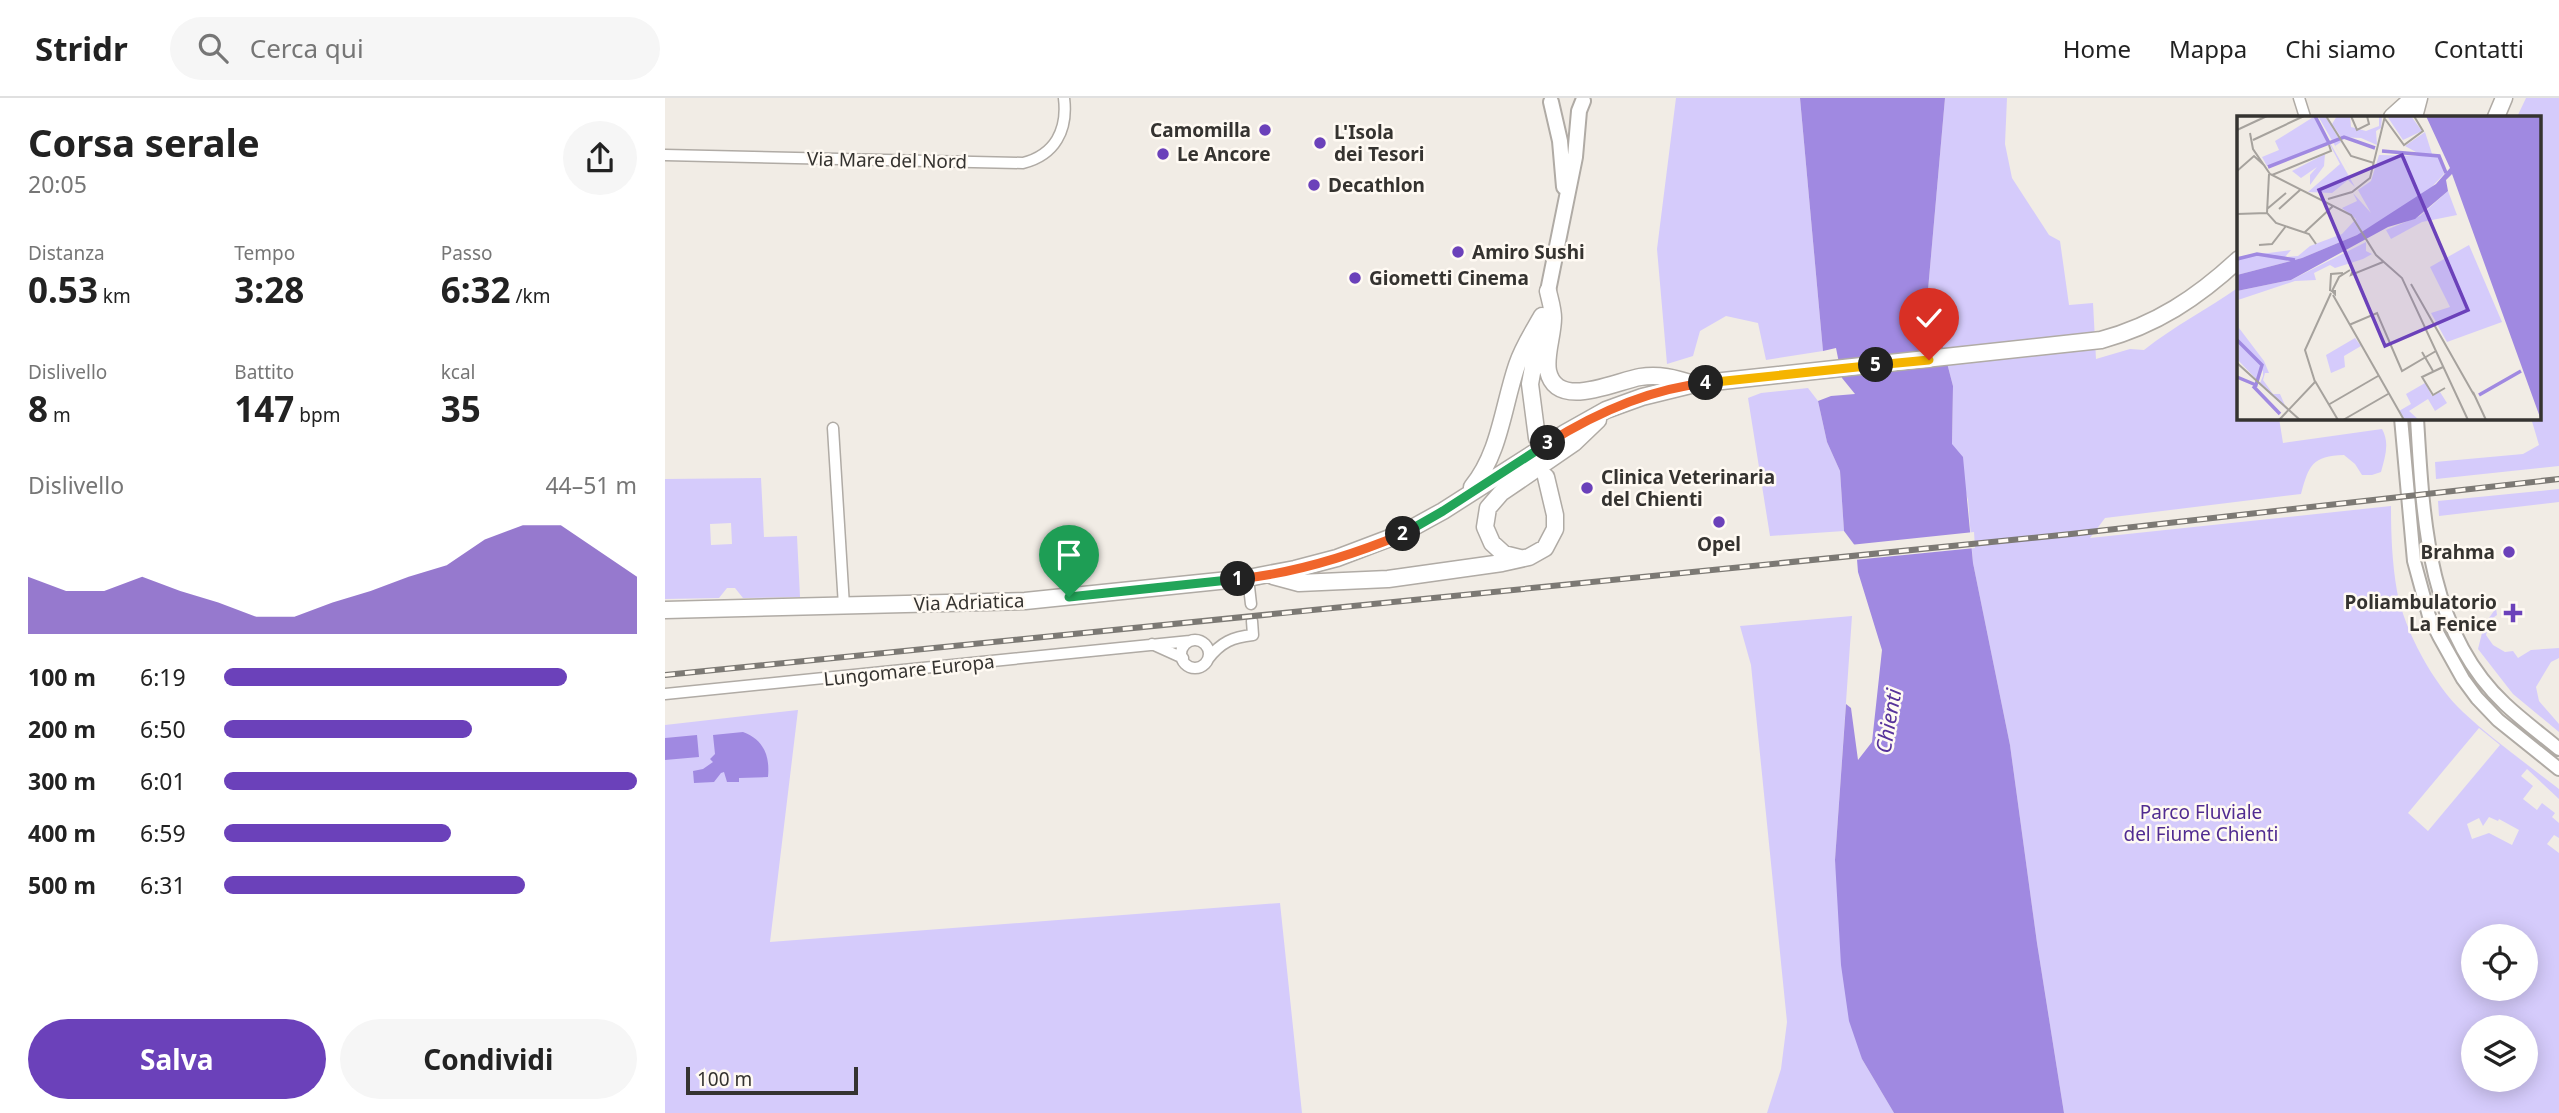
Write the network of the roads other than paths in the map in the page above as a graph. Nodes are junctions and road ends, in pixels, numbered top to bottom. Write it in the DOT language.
graph roads {
  1 [pos="1064,98"];
  2 [pos="2299,98"];
  3 [pos="2413,98"];
  4 [pos="2419,98"];
  5 [pos="2504,98"];
  6 [pos="1585,99"];
  7 [pos="1548,100"];
  8 [pos="2305,116"];
  9 [pos="2393,116"];
  10 [pos="2414,116"];
  11 [pos="2495,116"];
  12 [pos="665,155"];
  13 [pos="1565,200"];
  14 [pos="2237,261"];
  15 [pos="1548,291"];
  16 [pos="1542,316"];
  17 [pos="1702,384"];
  18 [pos="1606,410"];
  19 [pos="2401,420"];
  20 [pos="2417,420"];
  21 [pos="833,428"];
  22 [pos="1537,438"];
  23 [pos="1546,478"];
  24 [pos="1464,497"];
  25 [pos="1521,558"];
  26 [pos="1267,575"];
  27 [pos="1248,578"];
  28 [pos="1251,604"];
  29 [pos="844,606"];
  30 [pos="665,610"];
  31 [pos="1252,621"];
  32 [pos="1190,641"];
  33 [pos="1152,644"];
  34 [pos="1182,658"];
  35 [pos="1208,659"];
  36 [pos="665,694"];
  37 [pos="2559,749"];
  38 [pos="2557,767"];
  1 -- 12 [label="street, Via Mare del Nord"];
  2 -- 8 [label="street"];
  3 -- 9 [label="main road"];
  4 -- 10 [label="main road"];
  5 -- 11 [label="main road"];
  6 -- 7 [label="main road"];
  6 -- 13 [label="main road"];
  7 -- 13 [label="main road"];
  13 -- 15 [label="main road"];
  14 -- 17 [label="main road"];
  15 -- 16 [label="main road"];
  15 -- 17 [label="main road"];
  16 -- 22 [label="main road"];
  16 -- 24 [label="main road"];
  17 -- 18 [label="main road, Via Adriatica"];
  18 -- 24 [label="main road, Via Adriatica"];
  18 -- 25 [label="main road"];
  19 -- 38 [label="street"];
  20 -- 37 [label="street"];
  21 -- 29 [label="street"];
  23 -- 25 [label="main road"];
  24 -- 26 [label="main road, Via Adriatica"];
  25 -- 26 [label="main road"];
  26 -- 27 [label="main road, Via Adriatica"];
  27 -- 28 [label="street"];
  27 -- 29 [label="main road, Via Adriatica"];
  29 -- 30 [label="main road, Via Adriatica"];
  31 -- 35 [label="street"];
  32 -- 33 [label="street, Lungomare Europa"];
  32 -- 34 [label="street"];
  32 -- 35 [label="street"];
  33 -- 34 [label="street"];
  33 -- 36 [label="street, Lungomare Europa"];
  34 -- 35 [label="street"];
  37 -- 38 [label="street"];
}
